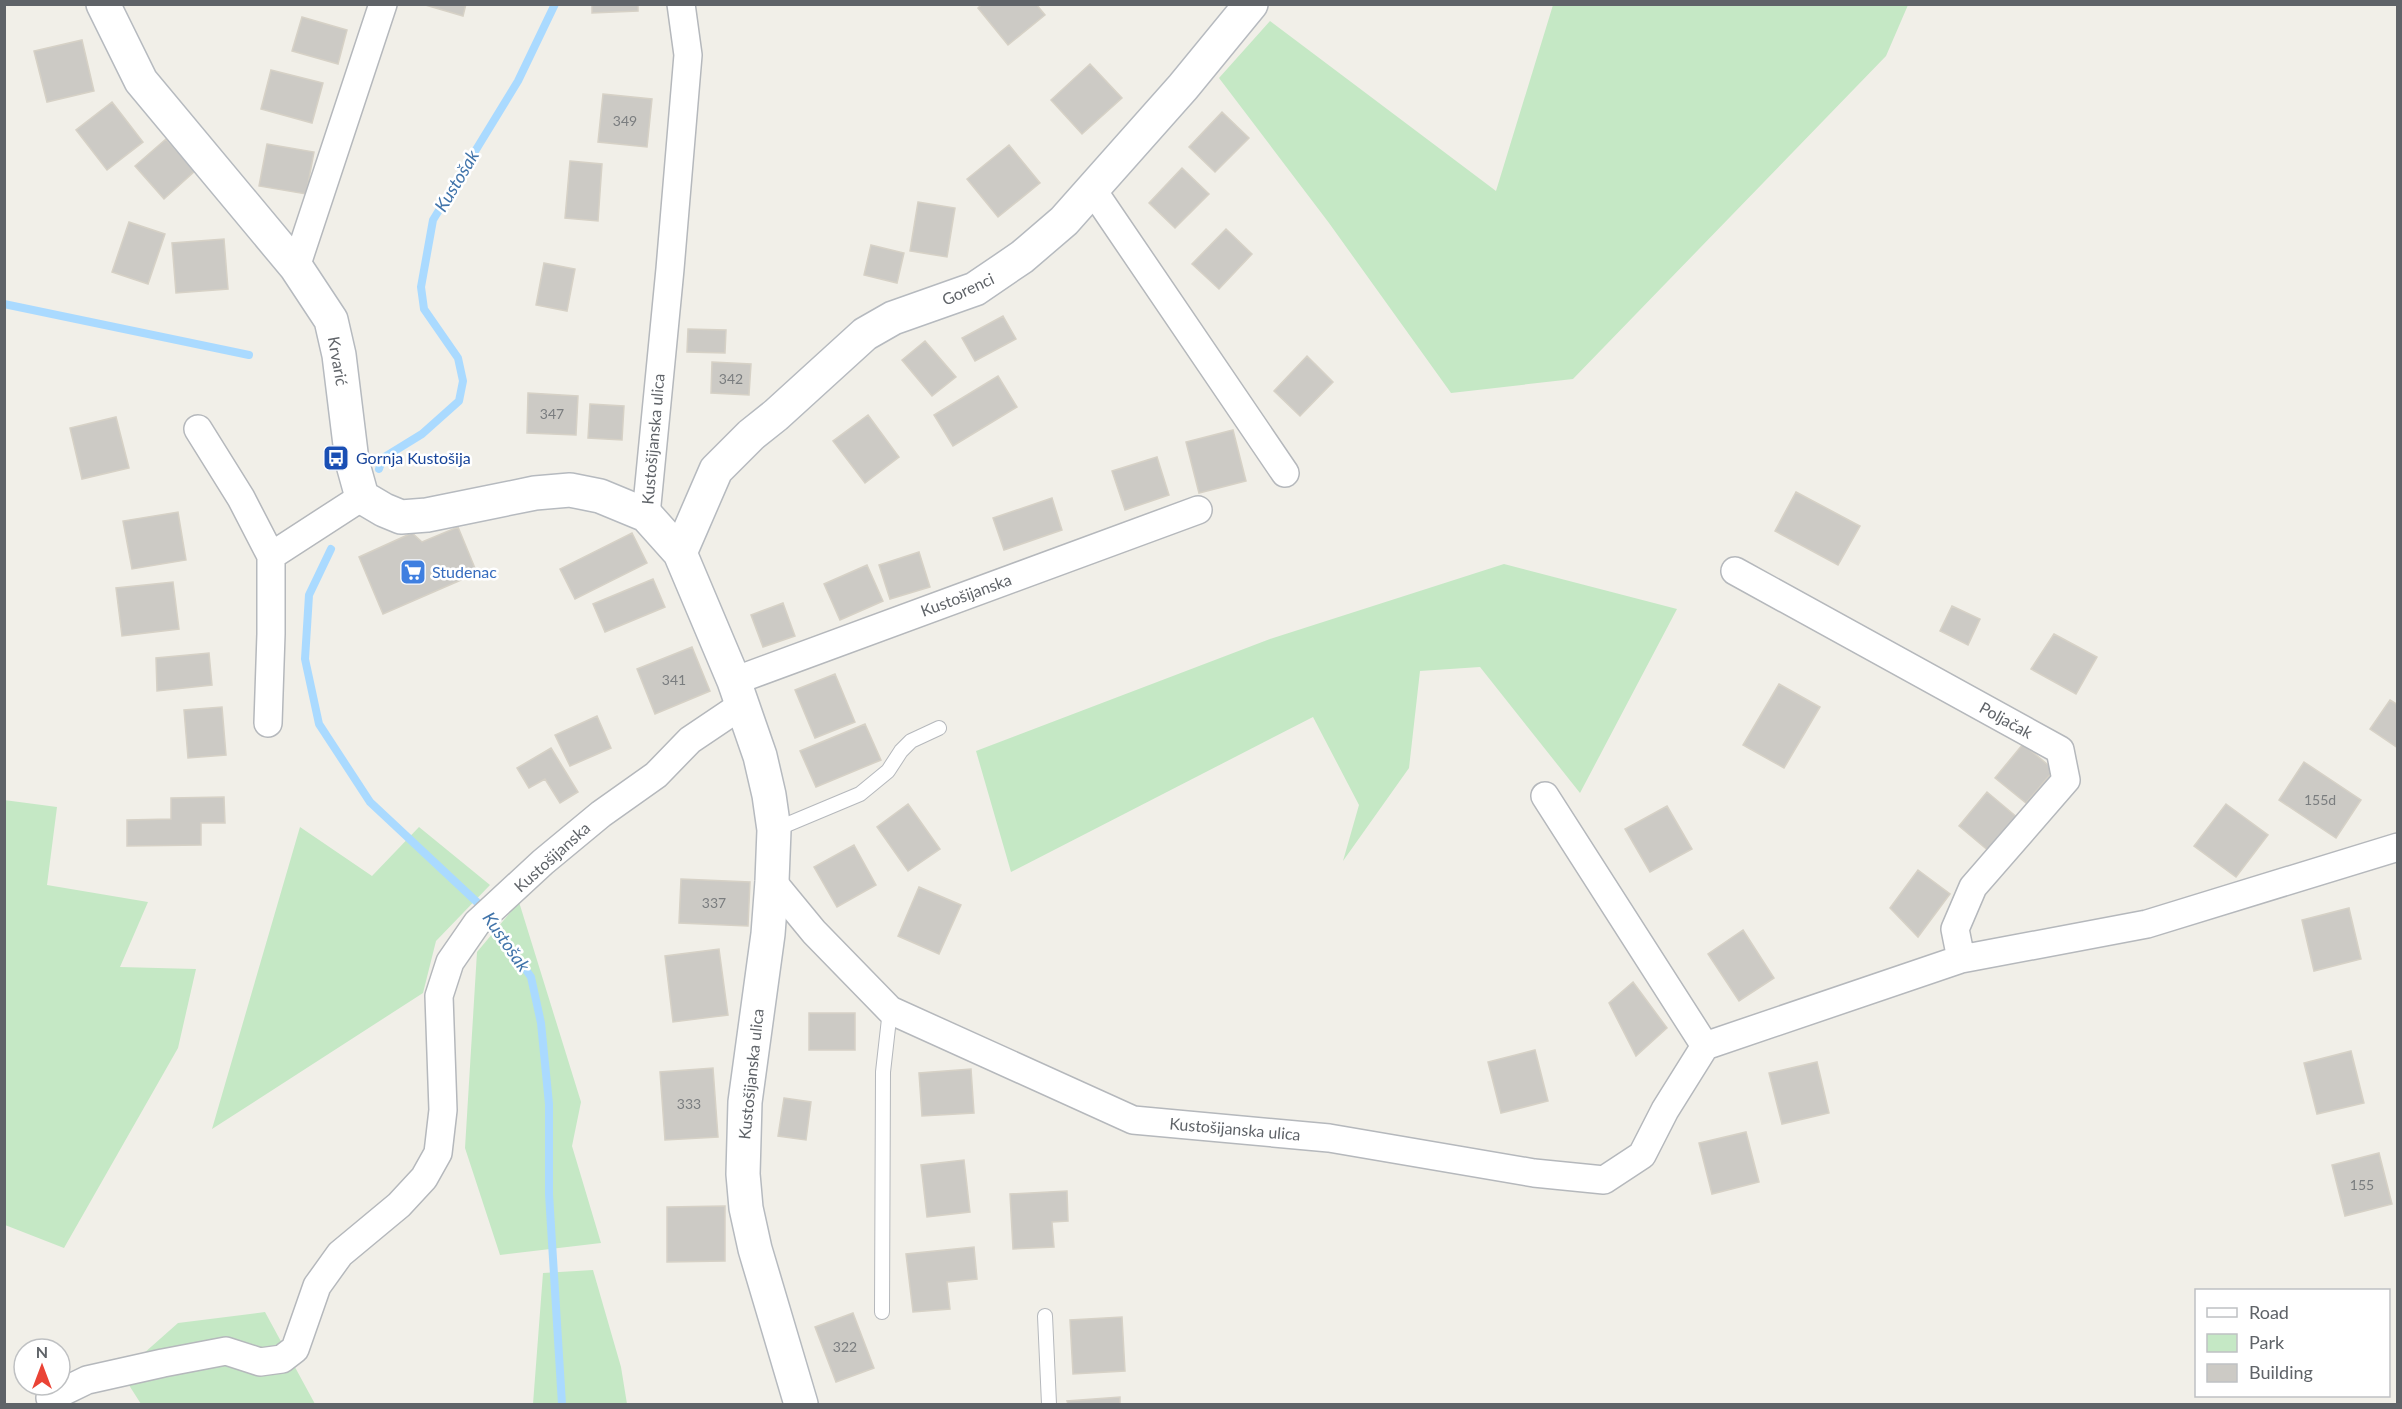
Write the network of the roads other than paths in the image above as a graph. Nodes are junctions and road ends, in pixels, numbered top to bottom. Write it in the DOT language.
graph roads {
  1 [pos="103,4"];
  2 [pos="382,4"];
  3 [pos="681,4"];
  4 [pos="1251,4"];
  5 [pos="1092,189"];
  6 [pos="296,267"];
  7 [pos="198,429"];
  8 [pos="1285,473"];
  9 [pos="362,497"];
  10 [pos="1198,510"];
  11 [pos="646,515"];
  12 [pos="680,553"];
  13 [pos="271,556"];
  14 [pos="1735,571"];
  15 [pos="738,693"];
  16 [pos="268,723"];
  17 [pos="939,729"];
  18 [pos="1545,796"];
  19 [pos="774,830"];
  20 [pos="2397,847"];
  21 [pos="772,881"];
  22 [pos="1961,959"];
  23 [pos="890,1010"];
  24 [pos="1705,1046"];
  25 [pos="882,1312"];
  26 [pos="1045,1317"];
  27 [pos="50,1398"];
  28 [pos="801,1404"];
  29 [pos="1049,1404"];
  1 -- 6 [label="street, Krvarić"];
  2 -- 6 [label="street"];
  3 -- 11 [label="street, Kustošijanska ulica"];
  4 -- 5 [label="street, Gorenci"];
  5 -- 8 [label="street"];
  5 -- 12 [label="street, Gorenci"];
  6 -- 9 [label="street, Krvarić"];
  7 -- 13 [label="street"];
  9 -- 11 [label="street"];
  9 -- 13 [label="street"];
  10 -- 15 [label="street, Kustošijanska"];
  11 -- 12 [label="street, Kustošijanska ulica"];
  12 -- 15 [label="street, Kustošijanska ulica"];
  13 -- 16 [label="street"];
  14 -- 22 [label="street, Poljačak"];
  15 -- 19 [label="street, Kustošijanska ulica"];
  15 -- 27 [label="street, Kustošijanska"];
  17 -- 19 [label="lane"];
  18 -- 24 [label="street"];
  19 -- 21 [label="street, Kustošijanska ulica"];
  20 -- 22 [label="street"];
  21 -- 23 [label="street, Kustošijanska ulica"];
  21 -- 28 [label="street, Kustošijanska ulica"];
  22 -- 24 [label="street"];
  23 -- 24 [label="street, Kustošijanska ulica"];
  23 -- 25 [label="lane"];
  26 -- 29 [label="lane"];
}
